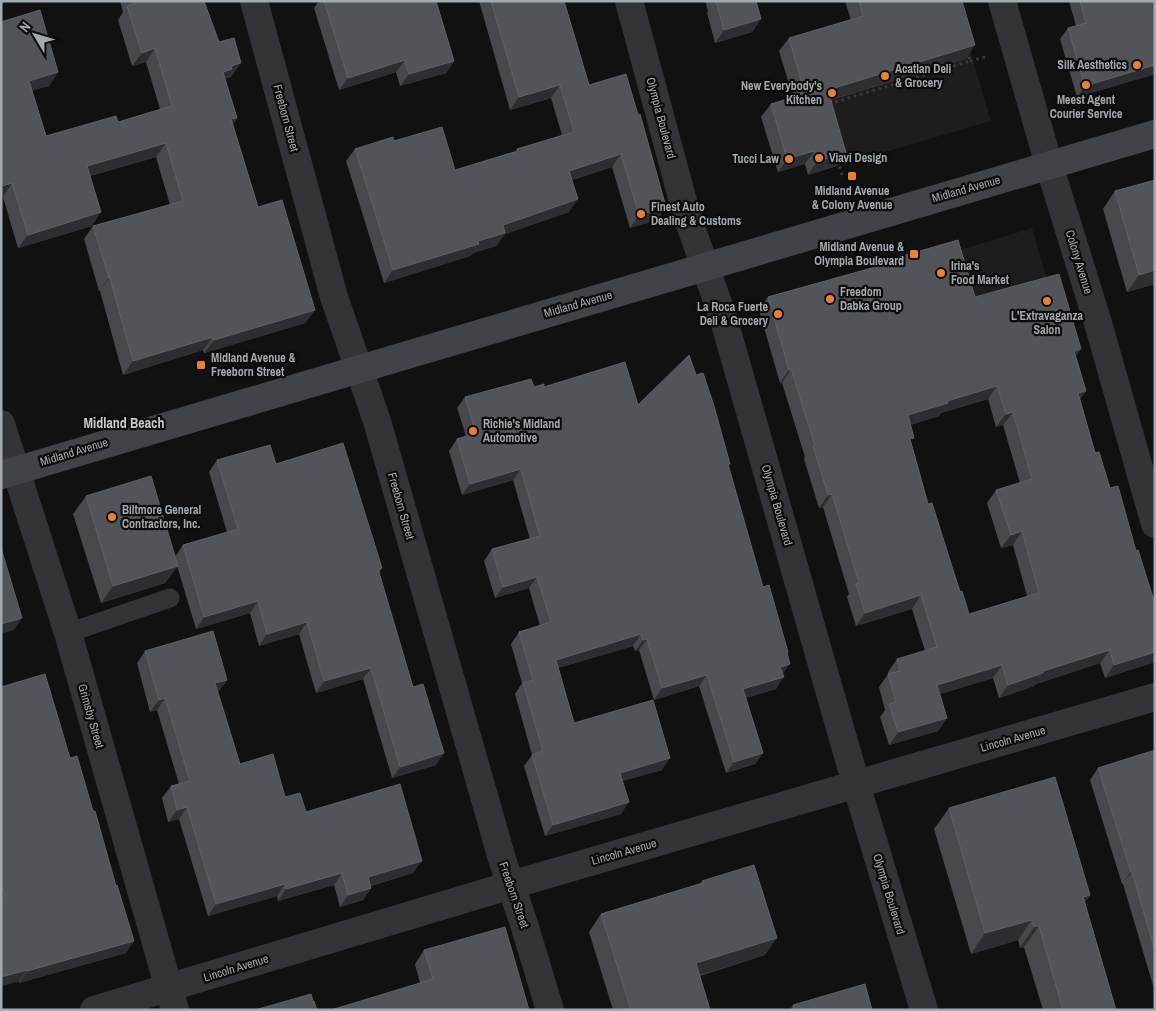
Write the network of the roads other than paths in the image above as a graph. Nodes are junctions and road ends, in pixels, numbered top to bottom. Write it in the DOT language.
graph roads {
  1 [pos="254,1"];
  2 [pos="629,1"];
  3 [pos="1002,1"];
  4 [pos="1155,134"];
  5 [pos="1050,165"];
  6 [pos="706,266"];
  7 [pos="359,369"];
  8 [pos="1,424"];
  9 [pos="8,472"];
  10 [pos="1155,524"];
  11 [pos="170,598"];
  12 [pos="68,633"];
  13 [pos="1155,697"];
  14 [pos="856,784"];
  15 [pos="511,885"];
  16 [pos="172,999"];
  17 [pos="94,1010"];
  18 [pos="550,1010"];
  19 [pos="924,1010"];
  1 -- 7 [label="street, Freeborn Street"];
  2 -- 6 [label="street, Olympia Boulevard"];
  3 -- 5 [label="street, Colony Avenue"];
  4 -- 5 [label="main road, Midland Avenue"];
  5 -- 6 [label="main road, Midland Avenue"];
  5 -- 10 [label="street, Colony Avenue"];
  6 -- 7 [label="main road, Midland Avenue"];
  6 -- 14 [label="street, Olympia Boulevard"];
  7 -- 9 [label="main road, Midland Avenue"];
  7 -- 15 [label="street, Freeborn Street"];
  8 -- 9 [label="street, Grimsby Street"];
  9 -- 12 [label="street, Grimsby Street"];
  11 -- 12 [label="lane"];
  12 -- 16 [label="street, Grimsby Street"];
  13 -- 14 [label="street, Lincoln Avenue"];
  14 -- 15 [label="street, Lincoln Avenue"];
  14 -- 19 [label="street, Olympia Boulevard"];
  15 -- 16 [label="street, Lincoln Avenue"];
  15 -- 18 [label="street, Freeborn Street"];
  16 -- 17 [label="street, Lincoln Avenue"];
}
